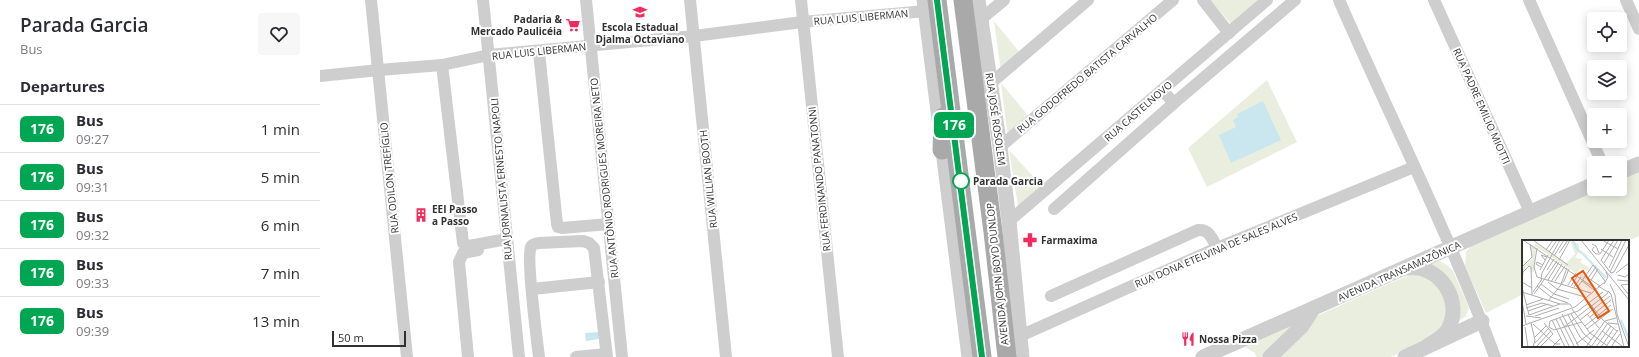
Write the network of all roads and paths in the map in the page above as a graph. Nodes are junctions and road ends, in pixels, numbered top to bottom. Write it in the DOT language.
graph roads {
  1 [pos="371,0"];
  2 [pos="483,0"];
  3 [pos="586,0"];
  4 [pos="690,0"];
  5 [pos="800,0"];
  6 [pos="963,0"];
  7 [pos="978,0"];
  8 [pos="1004,0"];
  9 [pos="1088,0"];
  10 [pos="1173,0"];
  11 [pos="1203,0"];
  12 [pos="1267,0"];
  13 [pos="1295,0"];
  14 [pos="1339,0"];
  15 [pos="1434,0"];
  16 [pos="1529,0"];
  17 [pos="1626,0"];
  18 [pos="929,4"];
  19 [pos="981,19"];
  20 [pos="802,22"];
  21 [pos="1639,29"];
  22 [pos="1229,33"];
  23 [pos="694,36"];
  24 [pos="944,45"];
  25 [pos="591,46"];
  26 [pos="539,52"];
  27 [pos="489,55"];
  28 [pos="442,65"];
  29 [pos="379,70"];
  30 [pos="320,76"];
  31 [pos="991,83"];
  32 [pos="1162,90"];
  33 [pos="1174,103"];
  34 [pos="1000,147"];
  35 [pos="942,150"];
  36 [pos="1599,156"];
  37 [pos="1639,164"];
  38 [pos="1414,167"];
  39 [pos="1627,169"];
  40 [pos="1587,187"];
  41 [pos="1054,209"];
  42 [pos="1530,212"];
  43 [pos="1010,222"];
  44 [pos="609,224"];
  45 [pos="507,242"];
  46 [pos="1217,248"];
  47 [pos="1450,248"];
  48 [pos="1400,270"];
  49 [pos="599,282"];
  50 [pos="532,289"];
  51 [pos="1051,296"];
  52 [pos="1313,309"];
  53 [pos="618,314"];
  54 [pos="602,316"];
  55 [pos="1482,321"];
  56 [pos="1020,336"];
  57 [pos="1426,347"];
  58 [pos="606,355"];
  59 [pos="407,357"];
  60 [pos="468,357"];
  61 [pos="519,357"];
  62 [pos="539,357"];
  63 [pos="576,357"];
  64 [pos="622,357"];
  65 [pos="726,357"];
  66 [pos="838,357"];
  67 [pos="969,357"];
  68 [pos="982,357"];
  69 [pos="1006,357"];
  70 [pos="1022,357"];
  71 [pos="1203,357"];
  72 [pos="1270,357"];
  73 [pos="1405,357"];
  74 [pos="1495,357"];
  1 -- 29 [label="street, RUA ODILON TREFÍGLIO"];
  2 -- 27 [label="street, RUA JORNALISTA ERNESTO NAPOLI"];
  3 -- 25 [label="street, RUA ANTÔNIO RODRIGUES MOREIRA NETO"];
  4 -- 23 [label="street, RUA WILLIAN BOOTH"];
  5 -- 20 [label="street, RUA FERDINANDO PANATONNI"];
  6 -- 69 [label="main road, AVENIDA JOHN BOYD DUNLOP"];
  7 -- 19 [label="street, RUA JOSÉ ROSOLEM"];
  8 -- 19 [label="street"];
  9 -- 31 [label="street"];
  10 -- 34 [label="street, RUA GODOFREDO BATISTA CARVALHO"];
  11 -- 22 [label="street"];
  12 -- 22 [label="street, RUA CASTELNOVO"];
  13 -- 33 [label="street"];
  14 -- 38 [label="street"];
  15 -- 42 [label="street, RUA PADRE EMILIO MIOTTI"];
  16 -- 36 [label="street"];
  17 -- 21 [label="street"];
  18 -- 20 [label="street, RUA LUIS LIBERMAN"];
  18 -- 24 [label="main road"];
  18 -- 35 [label="street"];
  19 -- 31 [label="street, RUA JOSÉ ROSOLEM"];
  20 -- 23 [label="street, RUA LUIS LIBERMAN"];
  20 -- 66 [label="street, RUA FERDINANDO PANATONNI"];
  22 -- 32 [label="street, RUA CASTELNOVO"];
  23 -- 25 [label="street, RUA LUIS LIBERMAN"];
  23 -- 65 [label="street, RUA WILLIAN BOOTH"];
  24 -- 35 [label="main road"];
  24 -- 68 [label="main road"];
  25 -- 26 [label="street, RUA LUIS LIBERMAN"];
  25 -- 44 [label="street, RUA ANTÔNIO RODRIGUES MOREIRA NETO"];
  26 -- 27 [label="street, RUA LUIS LIBERMAN"];
  26 -- 44 [label="street"];
  27 -- 28 [label="street, RUA LUIS LIBERMAN"];
  27 -- 45 [label="street, RUA JORNALISTA ERNESTO NAPOLI"];
  28 -- 29 [label="street, RUA LUIS LIBERMAN"];
  28 -- 45 [label="street"];
  29 -- 30 [label="street, RUA LUIS LIBERMAN"];
  29 -- 59 [label="street, RUA ODILON TREFÍGLIO"];
  31 -- 34 [label="street, RUA JOSÉ ROSOLEM"];
  32 -- 33 [label="street"];
  32 -- 43 [label="street, RUA CASTELNOVO"];
  33 -- 41 [label="street"];
  34 -- 43 [label="street, RUA JOSÉ ROSOLEM"];
  35 -- 67 [label="street"];
  37 -- 39 [label="street"];
  38 -- 46 [label="street, RUA DONA ETELVINA DE SALES ALVES"];
  38 -- 47 [label="street"];
  40 -- 42 [label="street, AVENIDA TRANSAMAZÔNICA"];
  42 -- 47 [label="street, AVENIDA TRANSAMAZÔNICA"];
  43 -- 56 [label="street, RUA JOSÉ ROSOLEM"];
  44 -- 53 [label="street, RUA ANTÔNIO RODRIGUES MOREIRA NETO"];
  45 -- 60 [label="street"];
  45 -- 61 [label="street, RUA JORNALISTA ERNESTO NAPOLI"];
  46 -- 51 [label="street"];
  46 -- 56 [label="street, RUA DONA ETELVINA DE SALES ALVES"];
  47 -- 48 [label="street, AVENIDA TRANSAMAZÔNICA"];
  47 -- 55 [label="street"];
  48 -- 52 [label="street, AVENIDA TRANSAMAZÔNICA"];
  48 -- 57 [label="street"];
  49 -- 50 [label="street"];
  49 -- 50 [label="street"];
  49 -- 54 [label="street"];
  50 -- 62 [label="street"];
  52 -- 71 [label="street, AVENIDA TRANSAMAZÔNICA"];
  52 -- 72 [label="street"];
  53 -- 54 [label="street"];
  53 -- 64 [label="street, RUA ANTÔNIO RODRIGUES MOREIRA NETO"];
  54 -- 58 [label="street"];
  55 -- 57 [label="street"];
  55 -- 74 [label="street"];
  56 -- 70 [label="street, RUA JOSÉ ROSOLEM"];
  57 -- 73 [label="street"];
  58 -- 63 [label="street"];
}
